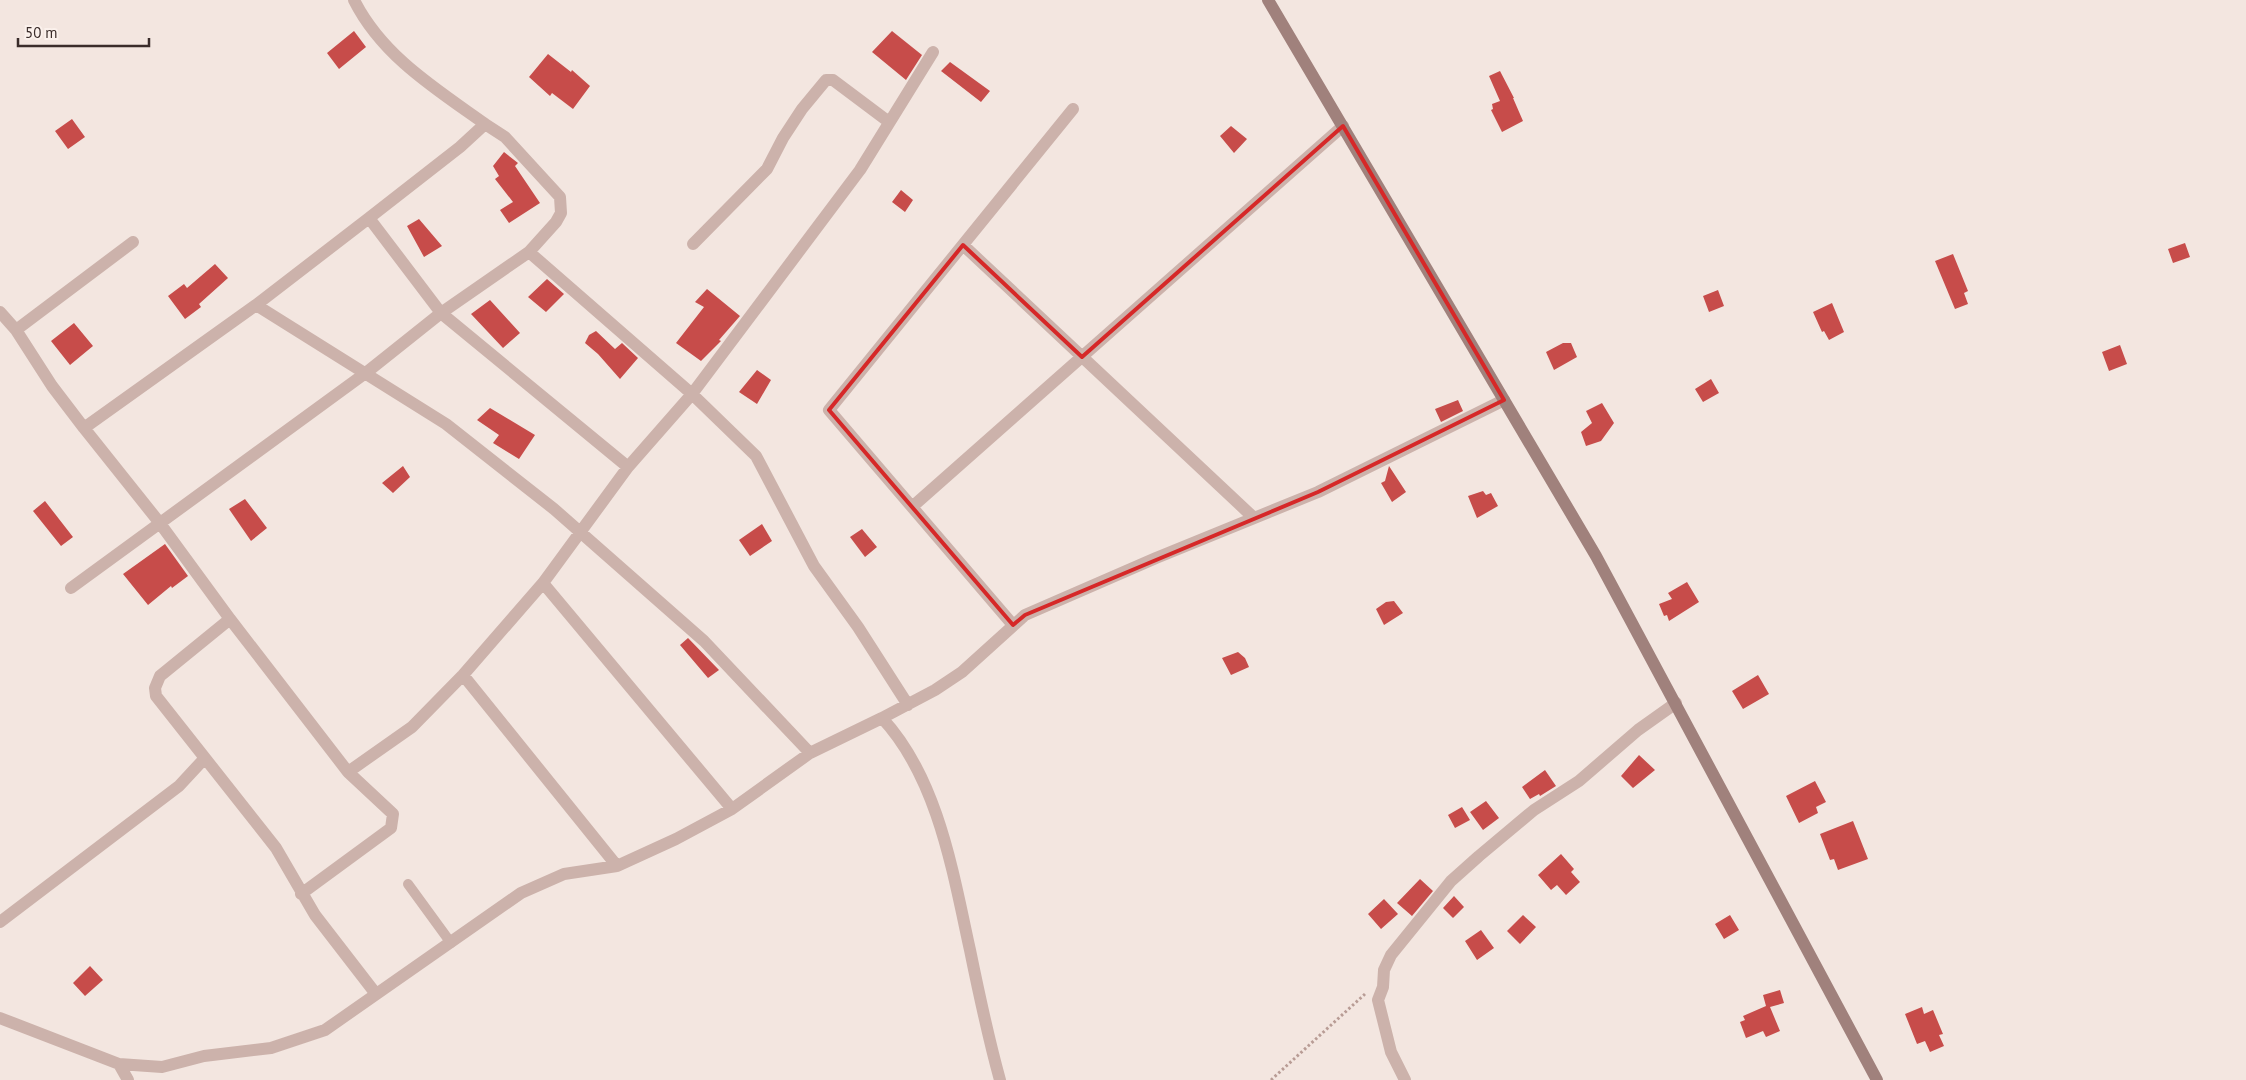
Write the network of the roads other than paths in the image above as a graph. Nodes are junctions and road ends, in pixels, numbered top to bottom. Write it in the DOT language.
graph roads {
  1 [pos="354,0"];
  2 [pos="1268,0"];
  3 [pos="933,52"];
  4 [pos="1073,109"];
  5 [pos="889,122"];
  6 [pos="485,124"];
  7 [pos="1344,126"];
  8 [pos="369,218"];
  9 [pos="133,242"];
  10 [pos="693,244"];
  11 [pos="963,245"];
  12 [pos="529,252"];
  13 [pos="256,305"];
  14 [pos="0,312"];
  15 [pos="441,313"];
  16 [pos="16,330"];
  17 [pos="1082,357"];
  18 [pos="367,372"];
  19 [pos="692,394"];
  20 [pos="1504,400"];
  21 [pos="84,428"];
  22 [pos="628,467"];
  23 [pos="912,507"];
  24 [pos="1254,517"];
  25 [pos="159,522"];
  26 [pos="579,532"];
  27 [pos="543,583"];
  28 [pos="71,588"];
  29 [pos="230,619"];
  30 [pos="1013,625"];
  31 [pos="463,675"];
  32 [pos="1676,703"];
  33 [pos="908,705"];
  34 [pos="882,718"];
  35 [pos="810,753"];
  36 [pos="205,758"];
  37 [pos="348,772"];
  38 [pos="732,809"];
  39 [pos="616,866"];
  40 [pos="408,884"];
  41 [pos="301,894"];
  42 [pos="0,922"];
  43 [pos="451,943"];
  44 [pos="376,994"];
  45 [pos="0,1018"];
  46 [pos="119,1064"];
  47 [pos="128,1080"];
  48 [pos="1000,1080"];
  49 [pos="1405,1080"];
  50 [pos="1878,1080"];
  1 -- 6 [label="street"];
  2 -- 7 [label="street"];
  3 -- 5 [label="street"];
  4 -- 11 [label="street"];
  5 -- 10 [label="street"];
  5 -- 19 [label="street"];
  6 -- 8 [label="street"];
  6 -- 12 [label="street"];
  7 -- 17 [label="street"];
  7 -- 20 [label="street"];
  8 -- 13 [label="street"];
  8 -- 15 [label="street"];
  9 -- 16 [label="street"];
  11 -- 17 [label="street"];
  11 -- 23 [label="street"];
  12 -- 15 [label="street"];
  12 -- 19 [label="street"];
  13 -- 18 [label="street"];
  13 -- 21 [label="street"];
  14 -- 16 [label="street"];
  15 -- 18 [label="street"];
  15 -- 22 [label="street"];
  16 -- 21 [label="street"];
  17 -- 23 [label="street"];
  17 -- 24 [label="street"];
  18 -- 25 [label="street"];
  18 -- 26 [label="street"];
  19 -- 22 [label="street"];
  19 -- 33 [label="street"];
  20 -- 24 [label="street"];
  20 -- 32 [label="street"];
  21 -- 25 [label="street"];
  22 -- 26 [label="street"];
  23 -- 30 [label="street"];
  24 -- 30 [label="street"];
  25 -- 28 [label="street"];
  25 -- 29 [label="street"];
  26 -- 27 [label="street"];
  26 -- 35 [label="street"];
  27 -- 31 [label="street"];
  27 -- 38 [label="street"];
  29 -- 36 [label="street"];
  29 -- 37 [label="street"];
  30 -- 33 [label="street"];
  31 -- 37 [label="street"];
  31 -- 39 [label="street"];
  32 -- 49 [label="street"];
  32 -- 50 [label="street"];
  33 -- 34 [label="street"];
  34 -- 35 [label="street"];
  34 -- 48 [label="street"];
  35 -- 38 [label="street"];
  36 -- 41 [label="street"];
  36 -- 42 [label="street"];
  37 -- 41 [label="street"];
  38 -- 39 [label="street"];
  39 -- 43 [label="street"];
  40 -- 43 [label="lane"];
  41 -- 44 [label="street"];
  43 -- 44 [label="street"];
  44 -- 46 [label="street"];
  45 -- 46 [label="street"];
  46 -- 47 [label="street"];
}
